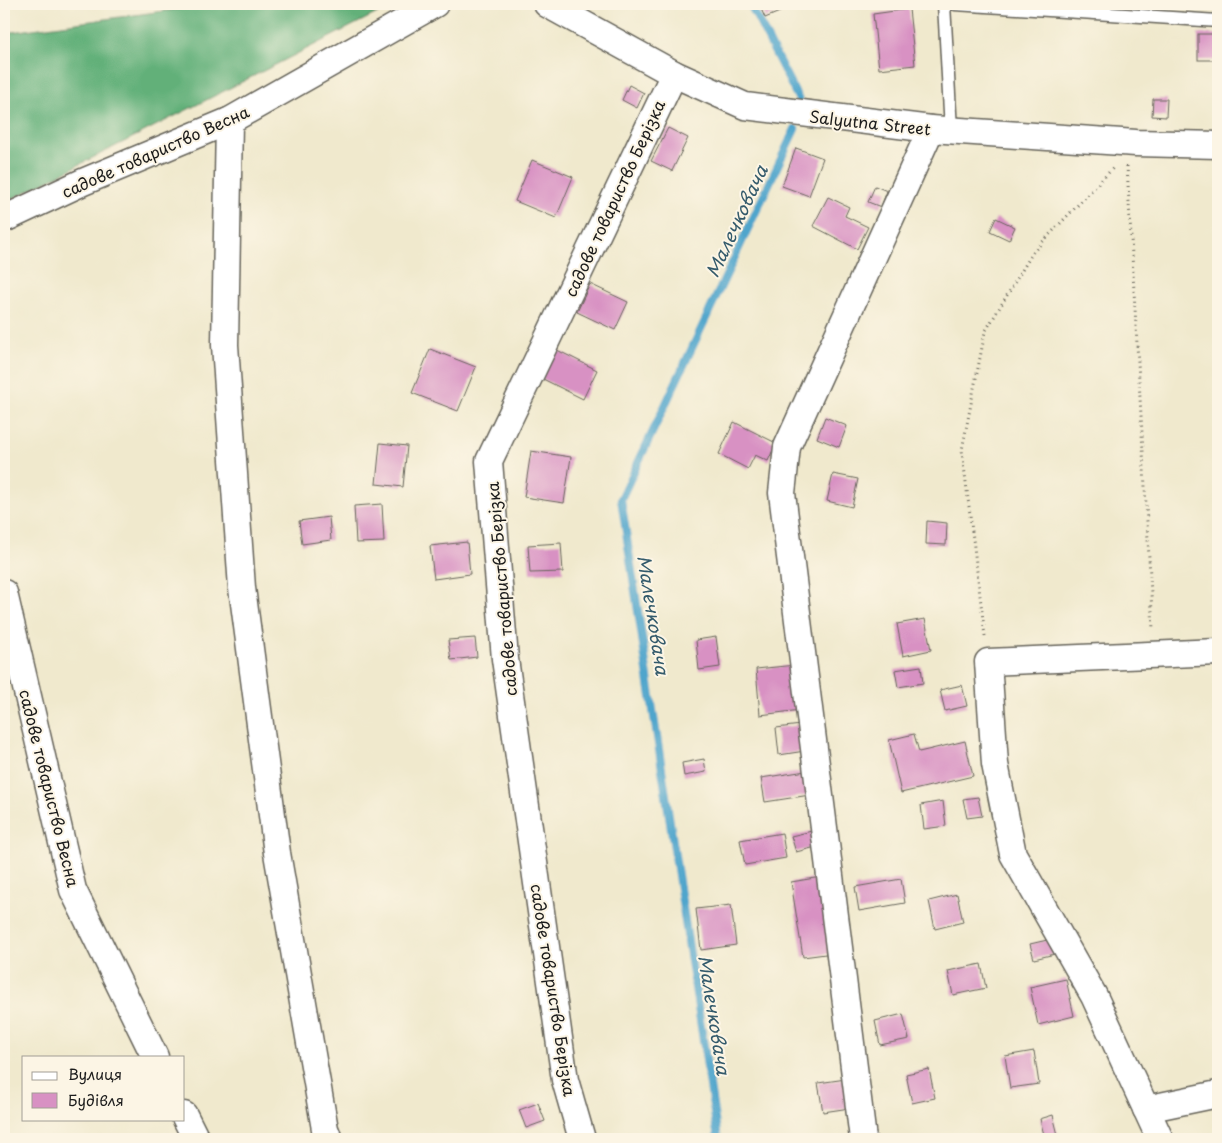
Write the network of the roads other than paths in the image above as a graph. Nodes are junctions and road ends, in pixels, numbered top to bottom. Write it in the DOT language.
graph roads {
  1 [pos="434,4"];
  2 [pos="546,4"];
  3 [pos="944,4"];
  4 [pos="955,4"];
  5 [pos="1218,21"];
  6 [pos="674,74"];
  7 [pos="229,121"];
  8 [pos="941,130"];
  9 [pos="1218,145"];
  10 [pos="4,219"];
  11 [pos="4,593"];
  12 [pos="1218,652"];
  13 [pos="155,1056"];
  14 [pos="1218,1094"];
  15 [pos="1146,1109"];
  16 [pos="185,1117"];
  17 [pos="196,1139"];
  18 [pos="329,1139"];
  19 [pos="582,1139"];
  20 [pos="863,1139"];
  21 [pos="1160,1139"];
  1 -- 7 [label="street, садове товариство Весна"];
  2 -- 6 [label="street, Salyutna Street"];
  3 -- 8 [label="lane"];
  4 -- 5 [label="lane"];
  6 -- 8 [label="street, Salyutna Street"];
  6 -- 19 [label="street, садове товариство Берізка"];
  7 -- 10 [label="street, садове товариство Весна"];
  7 -- 18 [label="street"];
  8 -- 9 [label="street, Salyutna Street"];
  8 -- 20 [label="street"];
  11 -- 13 [label="street, садове товариство Весна"];
  12 -- 15 [label="street"];
  14 -- 15 [label="street"];
  15 -- 21 [label="street"];
  16 -- 17 [label="street"];
}
